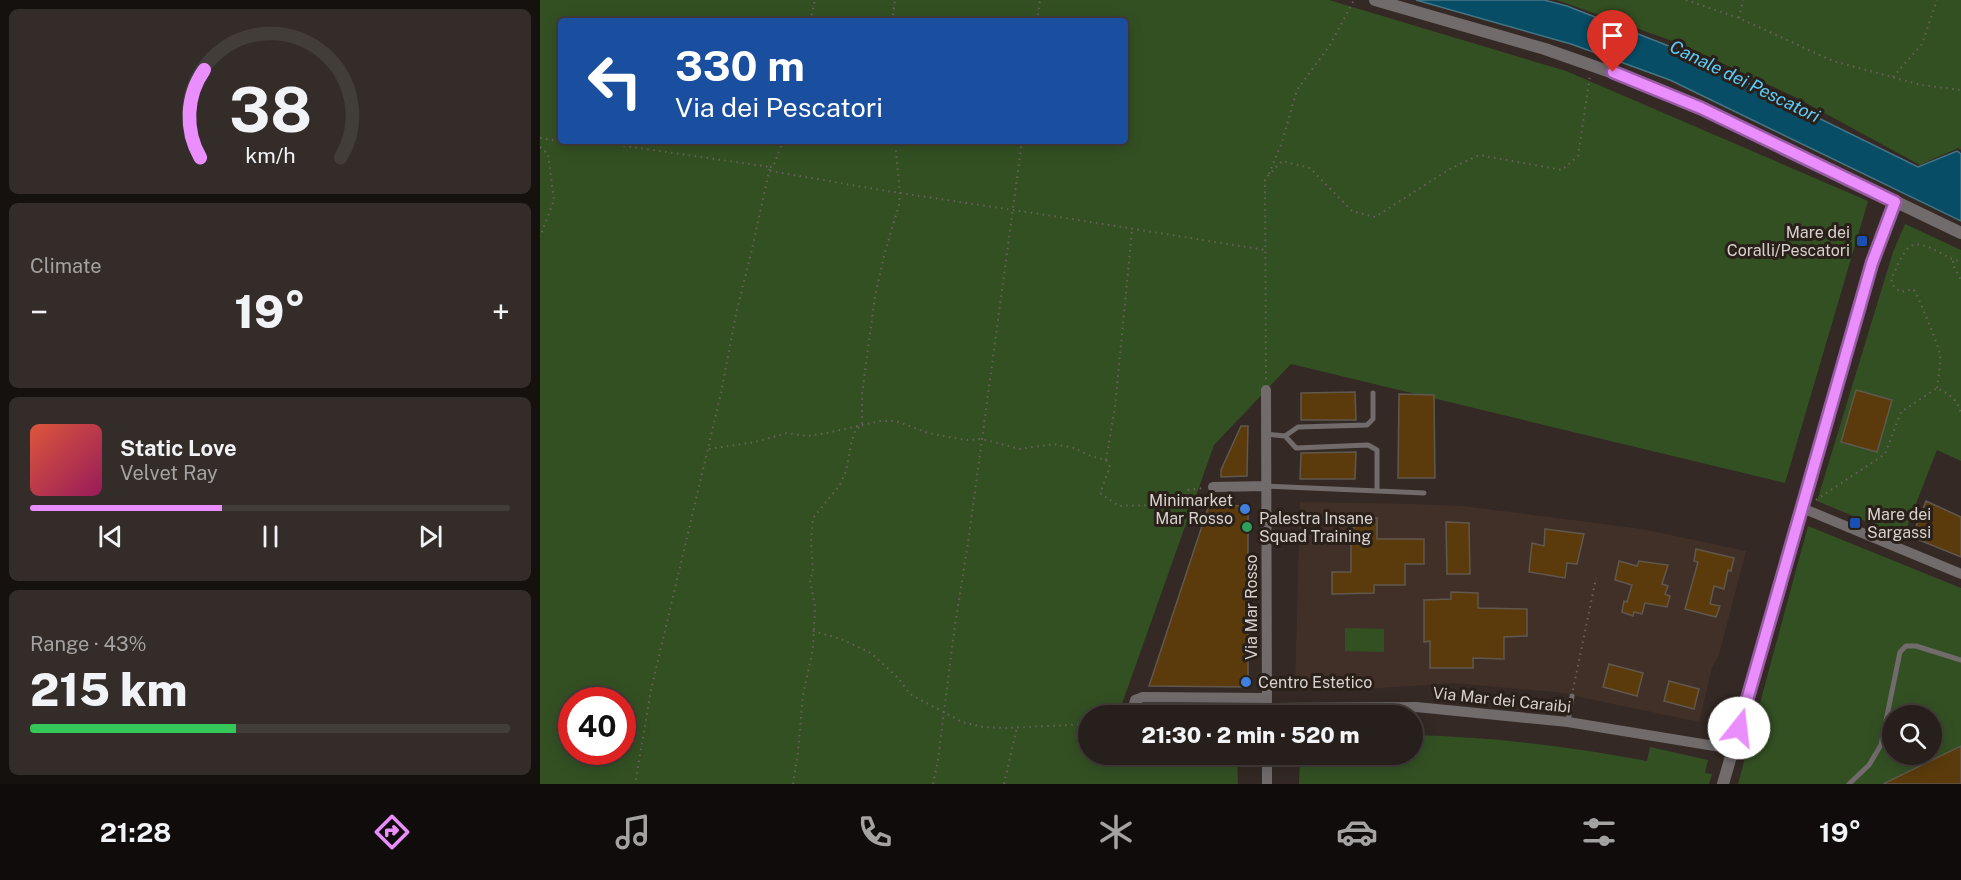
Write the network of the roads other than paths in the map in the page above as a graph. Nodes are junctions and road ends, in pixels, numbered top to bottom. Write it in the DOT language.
graph roads {
  1 [pos="1375,0"];
  2 [pos="1895,202"];
  3 [pos="1961,233"];
  4 [pos="1266,390"];
  5 [pos="1373,393"];
  6 [pos="1266,435"];
  7 [pos="1285,436"];
  8 [pos="1266,486"];
  9 [pos="1213,487"];
  10 [pos="1377,491"];
  11 [pos="1424,494"];
  12 [pos="1803,508"];
  13 [pos="1961,574"];
  14 [pos="1961,660"];
  15 [pos="1572,696"];
  16 [pos="1134,705"];
  17 [pos="1242,705"];
  18 [pos="1267,705"];
  19 [pos="1423,707"];
  20 [pos="1568,722"];
  21 [pos="1733,749"];
  22 [pos="1267,765"];
  23 [pos="1267,784"];
  24 [pos="1723,784"];
  25 [pos="1849,784"];
  1 -- 2 [label="street"];
  2 -- 3 [label="street"];
  2 -- 12 [label="street"];
  4 -- 6 [label="street, Via Mar Rosso"];
  5 -- 7 [label="lane"];
  6 -- 7 [label="lane"];
  6 -- 8 [label="street, Via Mar Rosso"];
  7 -- 10 [label="lane"];
  8 -- 9 [label="street"];
  8 -- 10 [label="lane"];
  8 -- 18 [label="street, Via Mar Rosso"];
  10 -- 11 [label="lane"];
  12 -- 13 [label="street"];
  12 -- 21 [label="street"];
  14 -- 25 [label="lane"];
  15 -- 20 [label="lane"];
  16 -- 17 [label="street, Via Mar dei Caraibi"];
  19 -- 20 [label="street, Via Mar dei Caraibi"];
  20 -- 21 [label="street, Via Mar dei Caraibi"];
  21 -- 24 [label="street"];
  22 -- 23 [label="street"];
}
